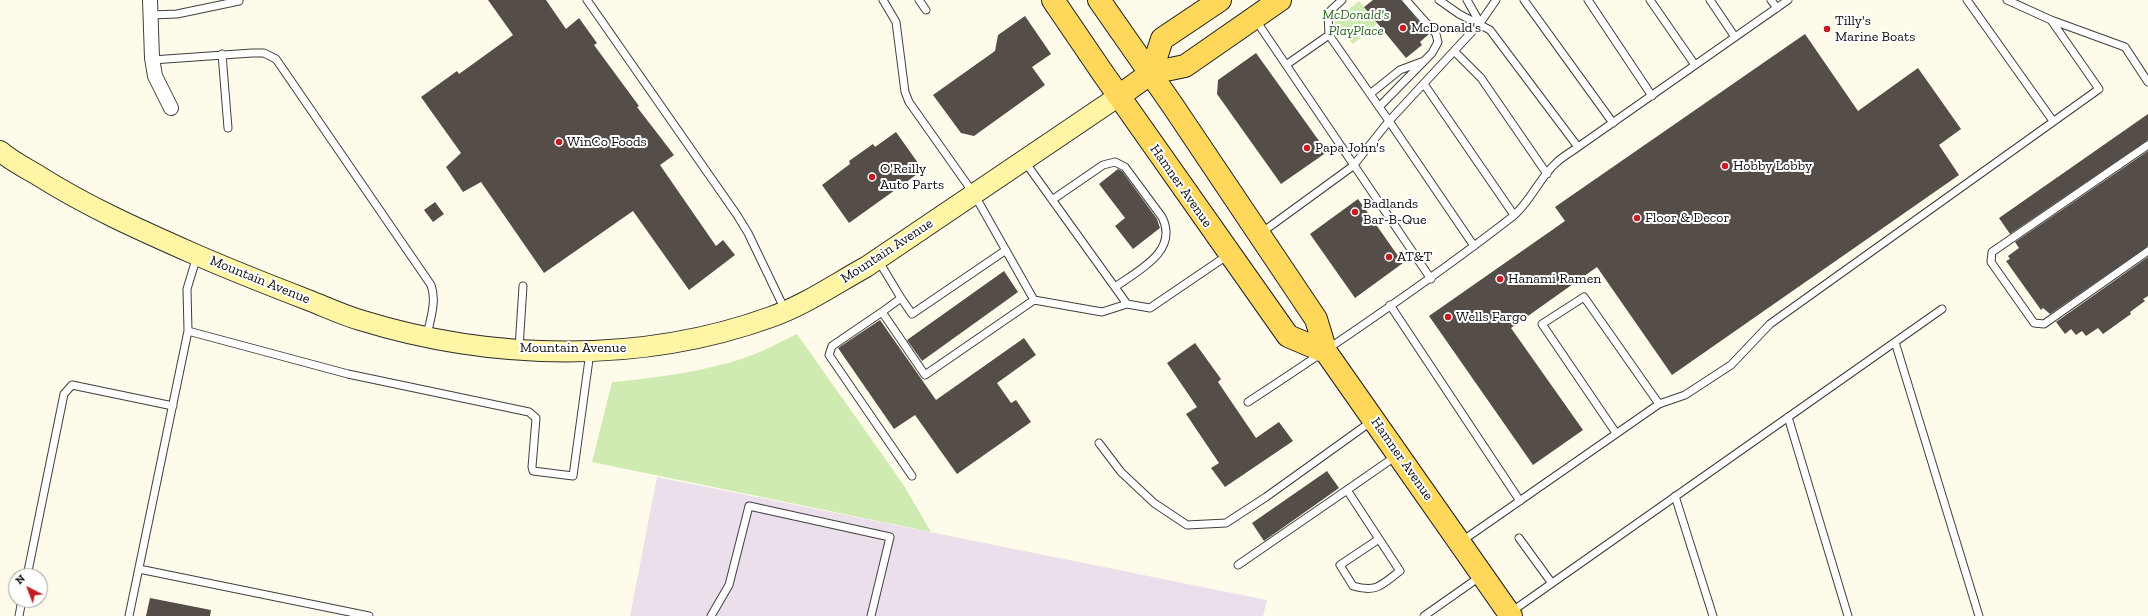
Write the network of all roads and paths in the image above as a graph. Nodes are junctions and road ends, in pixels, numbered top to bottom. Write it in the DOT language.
graph roads {
  1 [pos="150,0"];
  2 [pos="238,0"];
  3 [pos="243,0"];
  4 [pos="587,0"];
  5 [pos="882,0"];
  6 [pos="920,0"];
  7 [pos="1053,0"];
  8 [pos="1099,0"];
  9 [pos="1220,0"];
  10 [pos="1280,0"];
  11 [pos="1342,0"];
  12 [pos="1406,0"];
  13 [pos="1439,0"];
  14 [pos="1467,0"];
  15 [pos="1496,0"];
  16 [pos="1524,0"];
  17 [pos="1588,0"];
  18 [pos="1650,0"];
  19 [pos="1710,0"];
  20 [pos="1771,0"];
  21 [pos="1788,0"];
  22 [pos="1967,0"];
  23 [pos="2007,0"];
  24 [pos="1777,8"];
  25 [pos="926,10"];
  26 [pos="151,15"];
  27 [pos="1254,18"];
  28 [pos="2051,20"];
  29 [pos="1480,23"];
  30 [pos="1329,35"];
  31 [pos="1735,37"];
  32 [pos="1454,51"];
  33 [pos="222,54"];
  34 [pos="152,60"];
  35 [pos="1424,61"];
  36 [pos="1286,65"];
  37 [pos="1695,65"];
  38 [pos="1151,73"];
  39 [pos="2148,82"];
  40 [pos="1424,84"];
  41 [pos="1370,94"];
  42 [pos="1119,96"];
  43 [pos="1652,96"];
  44 [pos="1379,107"];
  45 [pos="171,108"];
  46 [pos="1389,121"];
  47 [pos="2053,121"];
  48 [pos="1613,123"];
  49 [pos="228,128"];
  50 [pos="2148,145"];
  51 [pos="1578,147"];
  52 [pos="0,151"];
  53 [pos="1023,160"];
  54 [pos="1353,166"];
  55 [pos="1547,174"];
  56 [pos="974,194"];
  57 [pos="1052,200"];
  58 [pos="1514,215"];
  59 [pos="1259,234"];
  60 [pos="1474,246"];
  61 [pos="1006,250"];
  62 [pos="2148,252"];
  63 [pos="1230,254"];
  64 [pos="197,255"];
  65 [pos="877,259"];
  66 [pos="1431,279"];
  67 [pos="523,286"];
  68 [pos="1115,287"];
  69 [pos="901,298"];
  70 [pos="1034,300"];
  71 [pos="1127,304"];
  72 [pos="1390,305"];
  73 [pos="1942,309"];
  74 [pos="786,310"];
  75 [pos="882,312"];
  76 [pos="188,331"];
  77 [pos="427,336"];
  78 [pos="1895,342"];
  79 [pos="519,349"];
  80 [pos="590,350"];
  81 [pos="1326,352"];
  82 [pos="1248,402"];
  83 [pos="1659,404"];
  84 [pos="173,406"];
  85 [pos="1788,417"];
  86 [pos="1373,419"];
  87 [pos="1616,433"];
  88 [pos="1099,443"];
  89 [pos="1398,455"];
  90 [pos="912,476"];
  91 [pos="1347,490"];
  92 [pos="1675,496"];
  93 [pos="1520,501"];
  94 [pos="1519,538"];
  95 [pos="1379,539"];
  96 [pos="1460,542"];
  97 [pos="1238,565"];
  98 [pos="29,568"];
  99 [pos="139,569"];
  100 [pos="1480,571"];
  101 [pos="1551,582"];
  102 [pos="1510,615"];
  103 [pos="129,616"];
  104 [pos="369,616"];
  105 [pos="711,616"];
  106 [pos="871,616"];
  107 [pos="1424,616"];
  108 [pos="1713,616"];
  109 [pos="1848,616"];
  110 [pos="1979,616"];
  1 -- 26 [label="street"];
  2 -- 3 [label="lane"];
  2 -- 26 [label="lane"];
  4 -- 74 [label="lane"];
  5 -- 56 [label="lane"];
  6 -- 25 [label="lane"];
  7 -- 42 [label="main road, Hamner Avenue"];
  8 -- 38 [label="main road, Hamner Avenue"];
  9 -- 38 [label="main road"];
  10 -- 27 [label="main road"];
  11 -- 30 [label="lane"];
  12 -- 35 [label="lane"];
  13 -- 29 [label="lane"];
  14 -- 29 [label="lane"];
  15 -- 29 [label="lane"];
  16 -- 48 [label="lane"];
  17 -- 43 [label="lane"];
  18 -- 37 [label="lane"];
  19 -- 31 [label="lane"];
  20 -- 24 [label="lane"];
  21 -- 24 [label="lane"];
  22 -- 47 [label="lane"];
  23 -- 28 [label="lane"];
  24 -- 31 [label="lane"];
  26 -- 34 [label="street"];
  27 -- 36 [label="lane"];
  27 -- 38 [label="main road"];
  28 -- 39 [label="lane"];
  28 -- 47 [label="lane"];
  29 -- 32 [label="lane"];
  29 -- 51 [label="lane"];
  30 -- 36 [label="lane"];
  30 -- 41 [label="lane"];
  31 -- 37 [label="lane"];
  32 -- 40 [label="lane"];
  32 -- 55 [label="lane"];
  33 -- 34 [label="lane"];
  33 -- 49 [label="lane"];
  33 -- 77 [label="lane"];
  34 -- 45 [label="street"];
  35 -- 41 [label="lane"];
  35 -- 44 [label="lane"];
  36 -- 54 [label="lane"];
  37 -- 43 [label="lane"];
  38 -- 42 [label="main road"];
  38 -- 59 [label="main road, Hamner Avenue"];
  40 -- 46 [label="lane"];
  40 -- 58 [label="lane"];
  41 -- 44 [label="lane"];
  42 -- 53 [label="main road, Mountain Avenue"];
  42 -- 63 [label="main road, Hamner Avenue"];
  43 -- 48 [label="lane"];
  44 -- 46 [label="lane"];
  46 -- 54 [label="lane"];
  46 -- 60 [label="lane"];
  47 -- 83 [label="lane"];
  48 -- 51 [label="lane"];
  50 -- 62 [label="lane"];
  51 -- 55 [label="lane"];
  52 -- 64 [label="main road, Mountain Avenue"];
  53 -- 56 [label="main road, Mountain Avenue"];
  53 -- 57 [label="lane"];
  54 -- 59 [label="lane"];
  54 -- 66 [label="lane"];
  55 -- 58 [label="lane"];
  56 -- 61 [label="lane"];
  56 -- 65 [label="main road, Mountain Avenue"];
  57 -- 68 [label="lane"];
  57 -- 68 [label="lane"];
  58 -- 60 [label="lane"];
  59 -- 81 [label="main road, Hamner Avenue"];
  60 -- 66 [label="lane"];
  61 -- 69 [label="lane"];
  61 -- 70 [label="lane"];
  63 -- 71 [label="lane"];
  63 -- 81 [label="main road, Hamner Avenue"];
  64 -- 76 [label="lane"];
  64 -- 77 [label="main road, Mountain Avenue"];
  65 -- 69 [label="lane"];
  65 -- 74 [label="main road, Mountain Avenue"];
  66 -- 72 [label="lane"];
  67 -- 79 [label="lane"];
  68 -- 71 [label="lane"];
  69 -- 75 [label="lane"];
  70 -- 71 [label="lane"];
  70 -- 75 [label="lane"];
  72 -- 81 [label="lane"];
  72 -- 93 [label="lane"];
  73 -- 78 [label="lane"];
  74 -- 80 [label="main road, Mountain Avenue"];
  75 -- 90 [label="lane"];
  76 -- 80 [label="lane"];
  76 -- 84 [label="lane"];
  77 -- 79 [label="main road, Mountain Avenue"];
  78 -- 85 [label="lane"];
  78 -- 110 [label="lane"];
  79 -- 80 [label="main road, Mountain Avenue"];
  81 -- 82 [label="lane"];
  81 -- 86 [label="main road, Hamner Avenue"];
  83 -- 87 [label="lane"];
  83 -- 87 [label="lane"];
  84 -- 98 [label="lane"];
  84 -- 99 [label="lane"];
  85 -- 92 [label="lane"];
  85 -- 109 [label="lane"];
  86 -- 88 [label="lane"];
  86 -- 89 [label="main road, Hamner Avenue"];
  87 -- 93 [label="lane"];
  89 -- 91 [label="lane"];
  89 -- 96 [label="main road, Hamner Avenue"];
  91 -- 95 [label="lane"];
  91 -- 97 [label="lane"];
  92 -- 101 [label="lane"];
  92 -- 108 [label="lane"];
  93 -- 96 [label="lane"];
  94 -- 101 [label="lane"];
  95 -- 95 [label="lane"];
  96 -- 100 [label="main road, Hamner Avenue"];
  99 -- 103 [label="lane"];
  99 -- 104 [label="lane"];
  100 -- 102 [label="main road, Hamner Avenue"];
  100 -- 107 [label="lane"];
  101 -- 102 [label="lane"];
  105 -- 106 [label="lane"];
}
